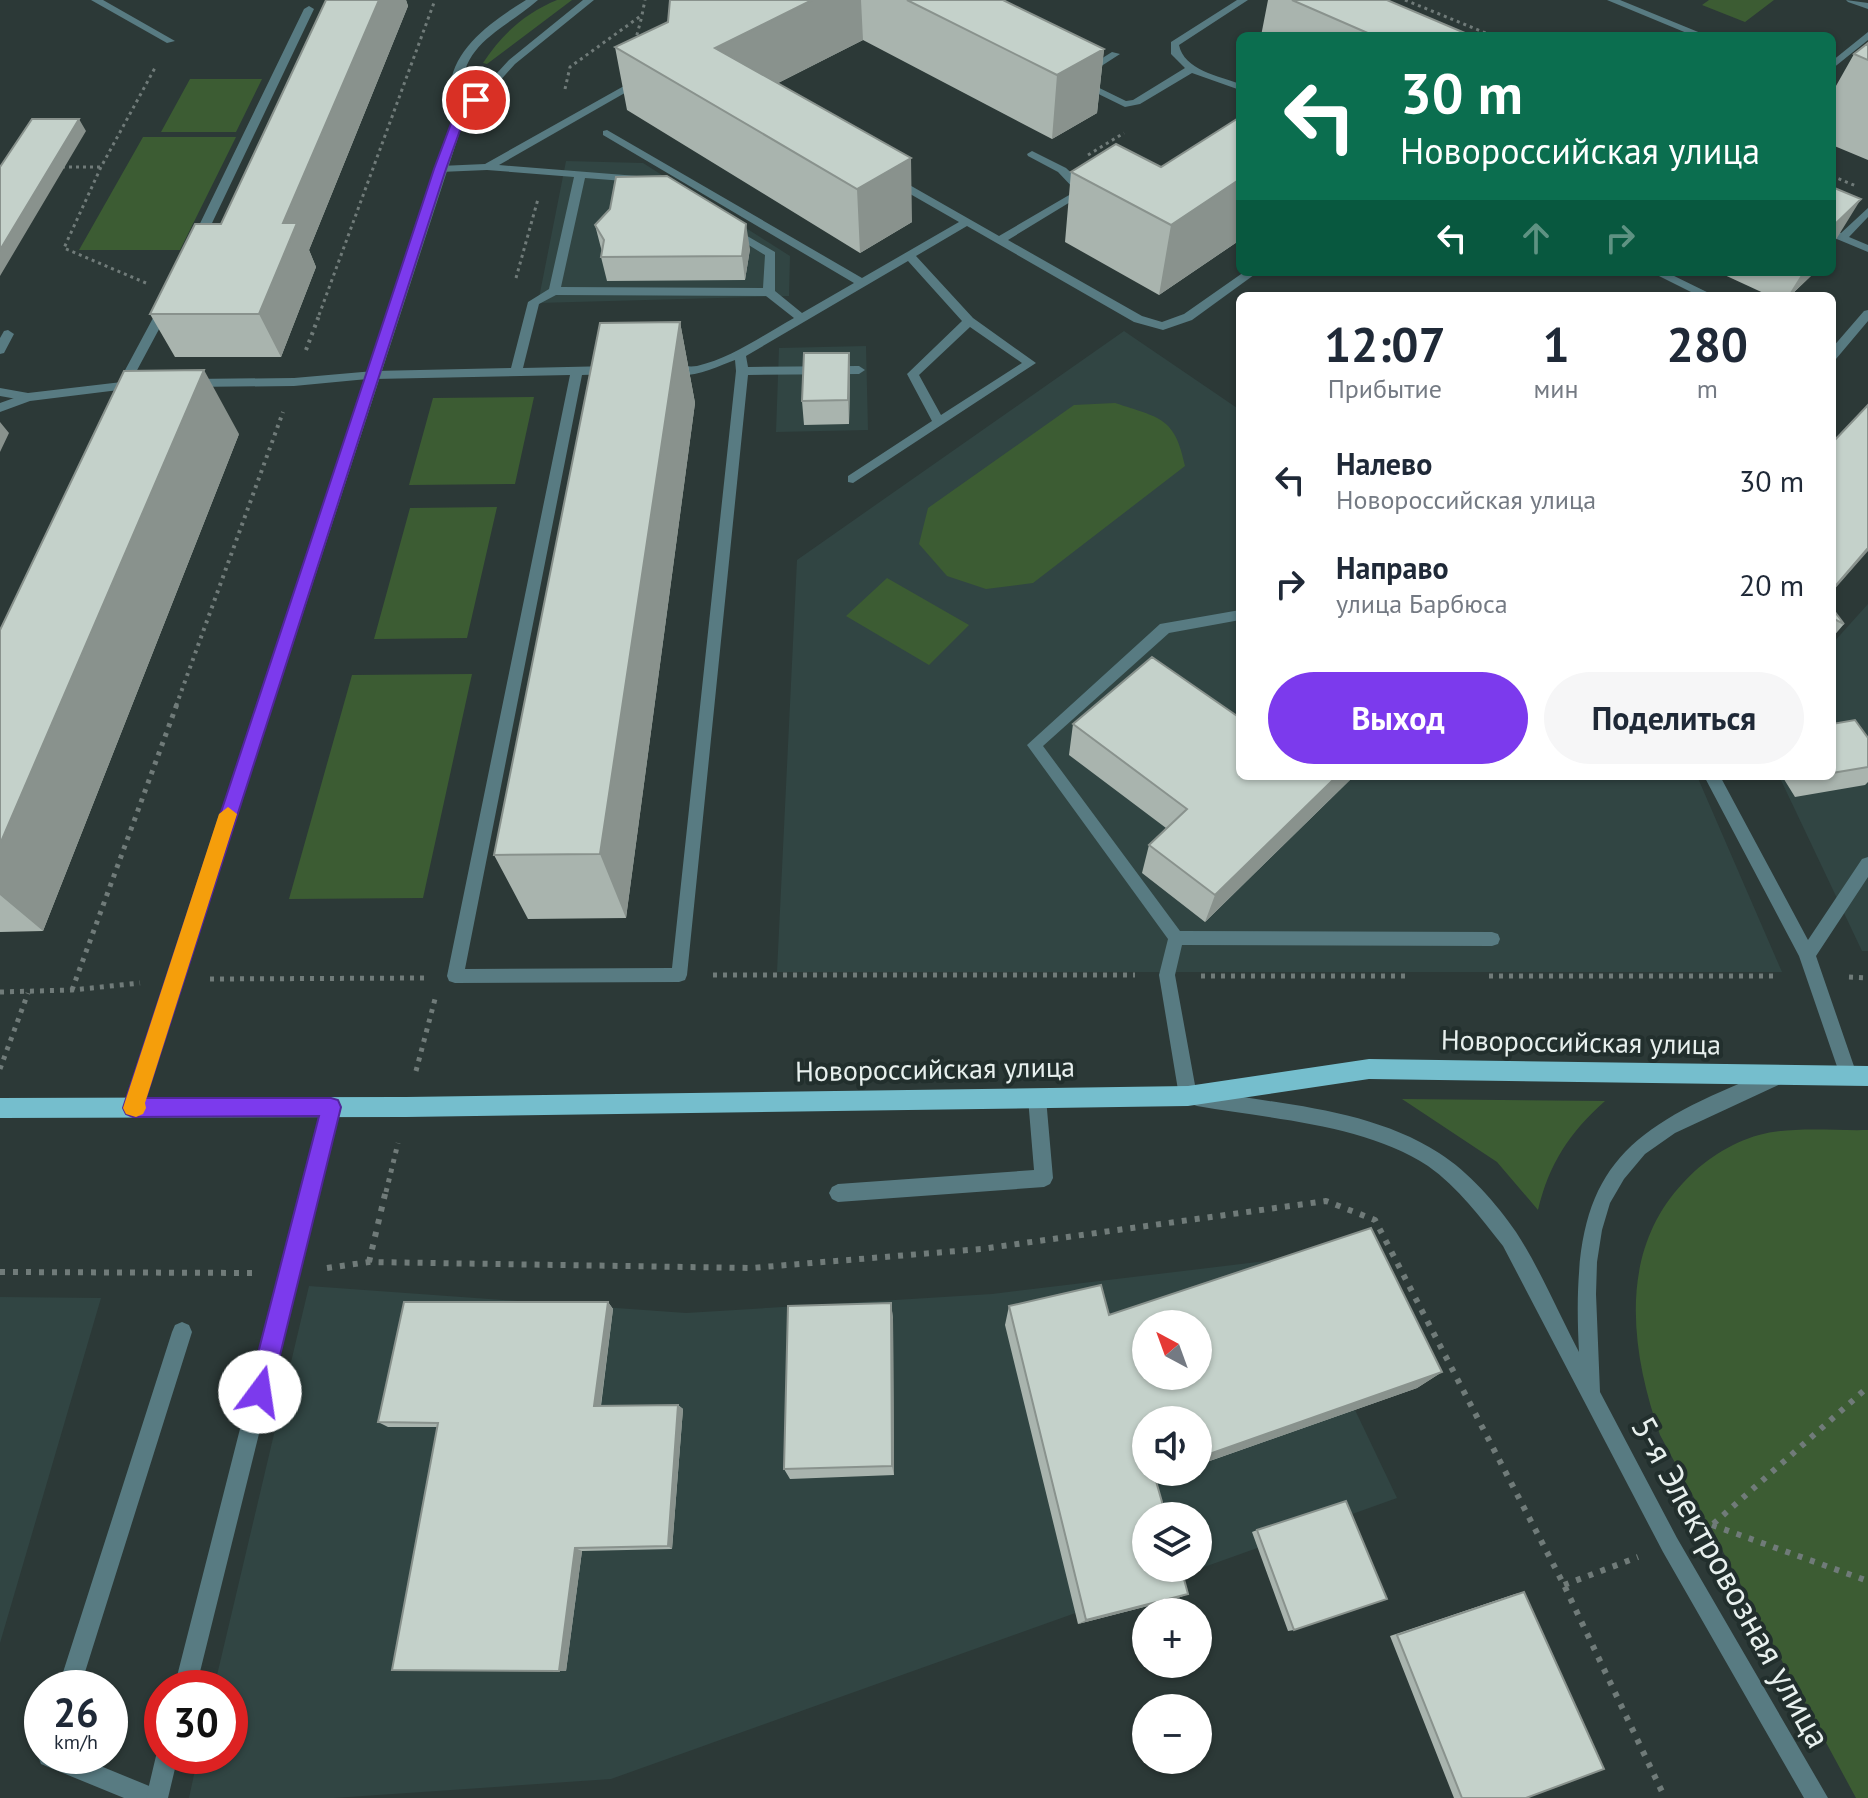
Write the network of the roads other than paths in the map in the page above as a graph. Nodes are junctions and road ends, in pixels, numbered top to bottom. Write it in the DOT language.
graph roads {
  1 [pos="96,0"];
  2 [pos="533,0"];
  3 [pos="589,0"];
  4 [pos="1243,0"];
  5 [pos="1612,0"];
  6 [pos="1851,0"];
  7 [pos="1868,6"];
  8 [pos="309,9"];
  9 [pos="1693,32"];
  10 [pos="1868,35"];
  11 [pos="170,41"];
  12 [pos="1115,54"];
  13 [pos="1836,63"];
  14 [pos="1191,69"];
  15 [pos="646,77"];
  16 [pos="1236,86"];
  17 [pos="458,121"];
  18 [pos="607,133"];
  19 [pos="1032,154"];
  20 [pos="487,167"];
  21 [pos="440,169"];
  22 [pos="580,175"];
  23 [pos="888,178"];
  24 [pos="651,180"];
  25 [pos="1081,190"];
  26 [pos="1097,190"];
  27 [pos="1868,211"];
  28 [pos="718,221"];
  29 [pos="968,221"];
  30 [pos="1837,236"];
  31 [pos="1000,240"];
  32 [pos="1868,249"];
  33 [pos="193,251"];
  34 [pos="909,255"];
  35 [pos="1246,276"];
  36 [pos="1666,276"];
  37 [pos="861,282"];
  38 [pos="554,291"];
  39 [pos="769,292"];
  40 [pos="1700,292"];
  41 [pos="172,294"];
  42 [pos="1868,314"];
  43 [pos="800,317"];
  44 [pos="969,321"];
  45 [pos="8,334"];
  46 [pos="0,350"];
  47 [pos="1836,351"];
  48 [pos="740,354"];
  49 [pos="622,370"];
  50 [pos="652,370"];
  51 [pos="859,370"];
  52 [pos="516,371"];
  53 [pos="577,371"];
  54 [pos="742,371"];
  55 [pos="374,375"];
  56 [pos="123,384"];
  57 [pos="154,384"];
  58 [pos="170,384"];
  59 [pos="0,392"];
  60 [pos="28,397"];
  61 [pos="117,399"];
  62 [pos="0,408"];
  63 [pos="939,423"];
  64 [pos="853,479"];
  65 [pos="1236,616"];
  66 [pos="1714,780"];
  67 [pos="1868,864"];
  68 [pos="1176,938"];
  69 [pos="1492,939"];
  70 [pos="1807,955"];
  71 [pos="1784,1074"];
  72 [pos="1858,1075"];
  73 [pos="1188,1096"];
  74 [pos="1037,1098"];
  75 [pos="331,1107"];
  76 [pos="0,1108"];
  77 [pos="133,1108"];
  78 [pos="838,1193"];
  79 [pos="182,1332"];
  80 [pos="1591,1396"];
  81 [pos="75,1670"];
  82 [pos="190,1670"];
  83 [pos="94,1774"];
  84 [pos="161,1774"];
  85 [pos="154,1798"];
  86 [pos="1817,1798"];
  1 -- 11 [label="street"];
  2 -- 17 [label="street"];
  3 -- 17 [label="street"];
  4 -- 14 [label="street"];
  5 -- 9 [label="street"];
  6 -- 7 [label="street"];
  8 -- 33 [label="street"];
  10 -- 13 [label="street"];
  12 -- 14 [label="street"];
  14 -- 16 [label="street"];
  15 -- 20 [label="street"];
  17 -- 21 [label="street"];
  18 -- 37 [label="street"];
  19 -- 25 [label="street"];
  20 -- 21 [label="street"];
  20 -- 22 [label="street"];
  21 -- 55 [label="street"];
  22 -- 24 [label="street"];
  22 -- 38 [label="street"];
  23 -- 29 [label="street"];
  25 -- 26 [label="street"];
  25 -- 31 [label="street"];
  27 -- 30 [label="street"];
  28 -- 39 [label="street"];
  29 -- 31 [label="street"];
  29 -- 34 [label="street"];
  30 -- 32 [label="street"];
  31 -- 35 [label="street"];
  34 -- 37 [label="street"];
  34 -- 44 [label="street"];
  36 -- 40 [label="street"];
  37 -- 43 [label="street"];
  38 -- 39 [label="street"];
  38 -- 52 [label="street"];
  39 -- 43 [label="street"];
  41 -- 56 [label="street"];
  42 -- 47 [label="street"];
  43 -- 48 [label="street"];
  44 -- 63 [label="street"];
  44 -- 63 [label="street"];
  45 -- 46 [label="street"];
  48 -- 50 [label="street"];
  48 -- 54 [label="street"];
  49 -- 53 [label="street"];
  51 -- 54 [label="street"];
  52 -- 53 [label="street"];
  52 -- 55 [label="street"];
  53 -- 54 [label="street"];
  55 -- 58 [label="street"];
  55 -- 77 [label="street"];
  56 -- 57 [label="street"];
  56 -- 60 [label="street"];
  56 -- 61 [label="street"];
  59 -- 60 [label="street"];
  60 -- 62 [label="street"];
  63 -- 64 [label="street"];
  65 -- 68 [label="street"];
  66 -- 70 [label="street"];
  67 -- 70 [label="street"];
  68 -- 69 [label="street"];
  68 -- 73 [label="street"];
  70 -- 72 [label="street"];
  71 -- 72 [label="main road, Новороссийская улица"];
  71 -- 73 [label="main road, Новороссийская улица"];
  71 -- 80 [label="street"];
  73 -- 74 [label="main road, Новороссийская улица"];
  73 -- 80 [label="street, 5-я Электровозная улица"];
  74 -- 75 [label="main road, Новороссийская улица"];
  74 -- 78 [label="street"];
  75 -- 77 [label="main road, Новороссийская улица"];
  75 -- 82 [label="street"];
  76 -- 77 [label="main road, Новороссийская улица"];
  79 -- 81 [label="street"];
  80 -- 86 [label="street, 5-я Электровозная улица"];
  83 -- 85 [label="street"];
  84 -- 85 [label="street"];
}
